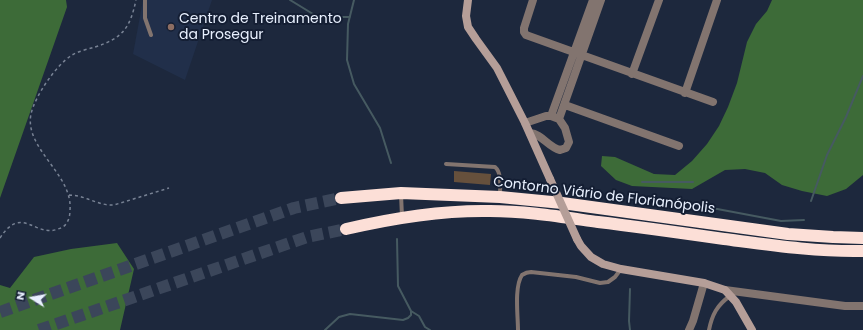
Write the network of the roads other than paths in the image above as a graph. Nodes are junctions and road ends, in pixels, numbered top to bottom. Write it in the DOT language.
graph roads {
  1 [pos="145,0"];
  2 [pos="468,0"];
  3 [pos="533,0"];
  4 [pos="593,0"];
  5 [pos="601,0"];
  6 [pos="658,0"];
  7 [pos="718,0"];
  8 [pos="151,35"];
  9 [pos="578,54"];
  10 [pos="632,74"];
  11 [pos="685,92"];
  12 [pos="713,102"];
  13 [pos="565,105"];
  14 [pos="555,117"];
  15 [pos="525,123"];
  16 [pos="530,133"];
  17 [pos="679,146"];
  18 [pos="446,164"];
  19 [pos="401,193"];
  20 [pos="500,197"];
  21 [pos="341,198"];
  22 [pos="402,217"];
  23 [pos="346,229"];
  24 [pos="863,238"];
  25 [pos="863,251"];
  26 [pos="621,269"];
  27 [pos="704,283"];
  28 [pos="727,293"];
  29 [pos="863,306"];
  30 [pos="518,330"];
  31 [pos="689,330"];
  32 [pos="709,330"];
  33 [pos="752,330"];
  1 -- 8 [label="lane"];
  2 -- 15 [label="street"];
  3 -- 9 [label="street"];
  4 -- 9 [label="street"];
  5 -- 9 [label="street"];
  6 -- 10 [label="street"];
  7 -- 11 [label="street"];
  9 -- 10 [label="street"];
  9 -- 13 [label="street"];
  9 -- 14 [label="street"];
  10 -- 11 [label="street"];
  11 -- 12 [label="street"];
  13 -- 14 [label="street"];
  13 -- 17 [label="street"];
  14 -- 15 [label="street"];
  14 -- 16 [label="street"];
  15 -- 16 [label="street"];
  16 -- 26 [label="street, bridge"];
  18 -- 20 [label="lane"];
  19 -- 20 [label="highway, Contorno Viário de Florianópolis"];
  19 -- 21 [label="highway, Contorno Viário de Florianópolis"];
  19 -- 22 [label="lane"];
  20 -- 24 [label="highway, Contorno Viário de Florianópolis"];
  22 -- 23 [label="highway, Contorno Viário de Florianópolis"];
  22 -- 25 [label="highway, Contorno Viário de Florianópolis"];
  26 -- 27 [label="street"];
  26 -- 30 [label="lane"];
  27 -- 28 [label="street"];
  27 -- 31 [label="street"];
  28 -- 29 [label="street"];
  28 -- 32 [label="lane"];
  28 -- 33 [label="street"];
}
